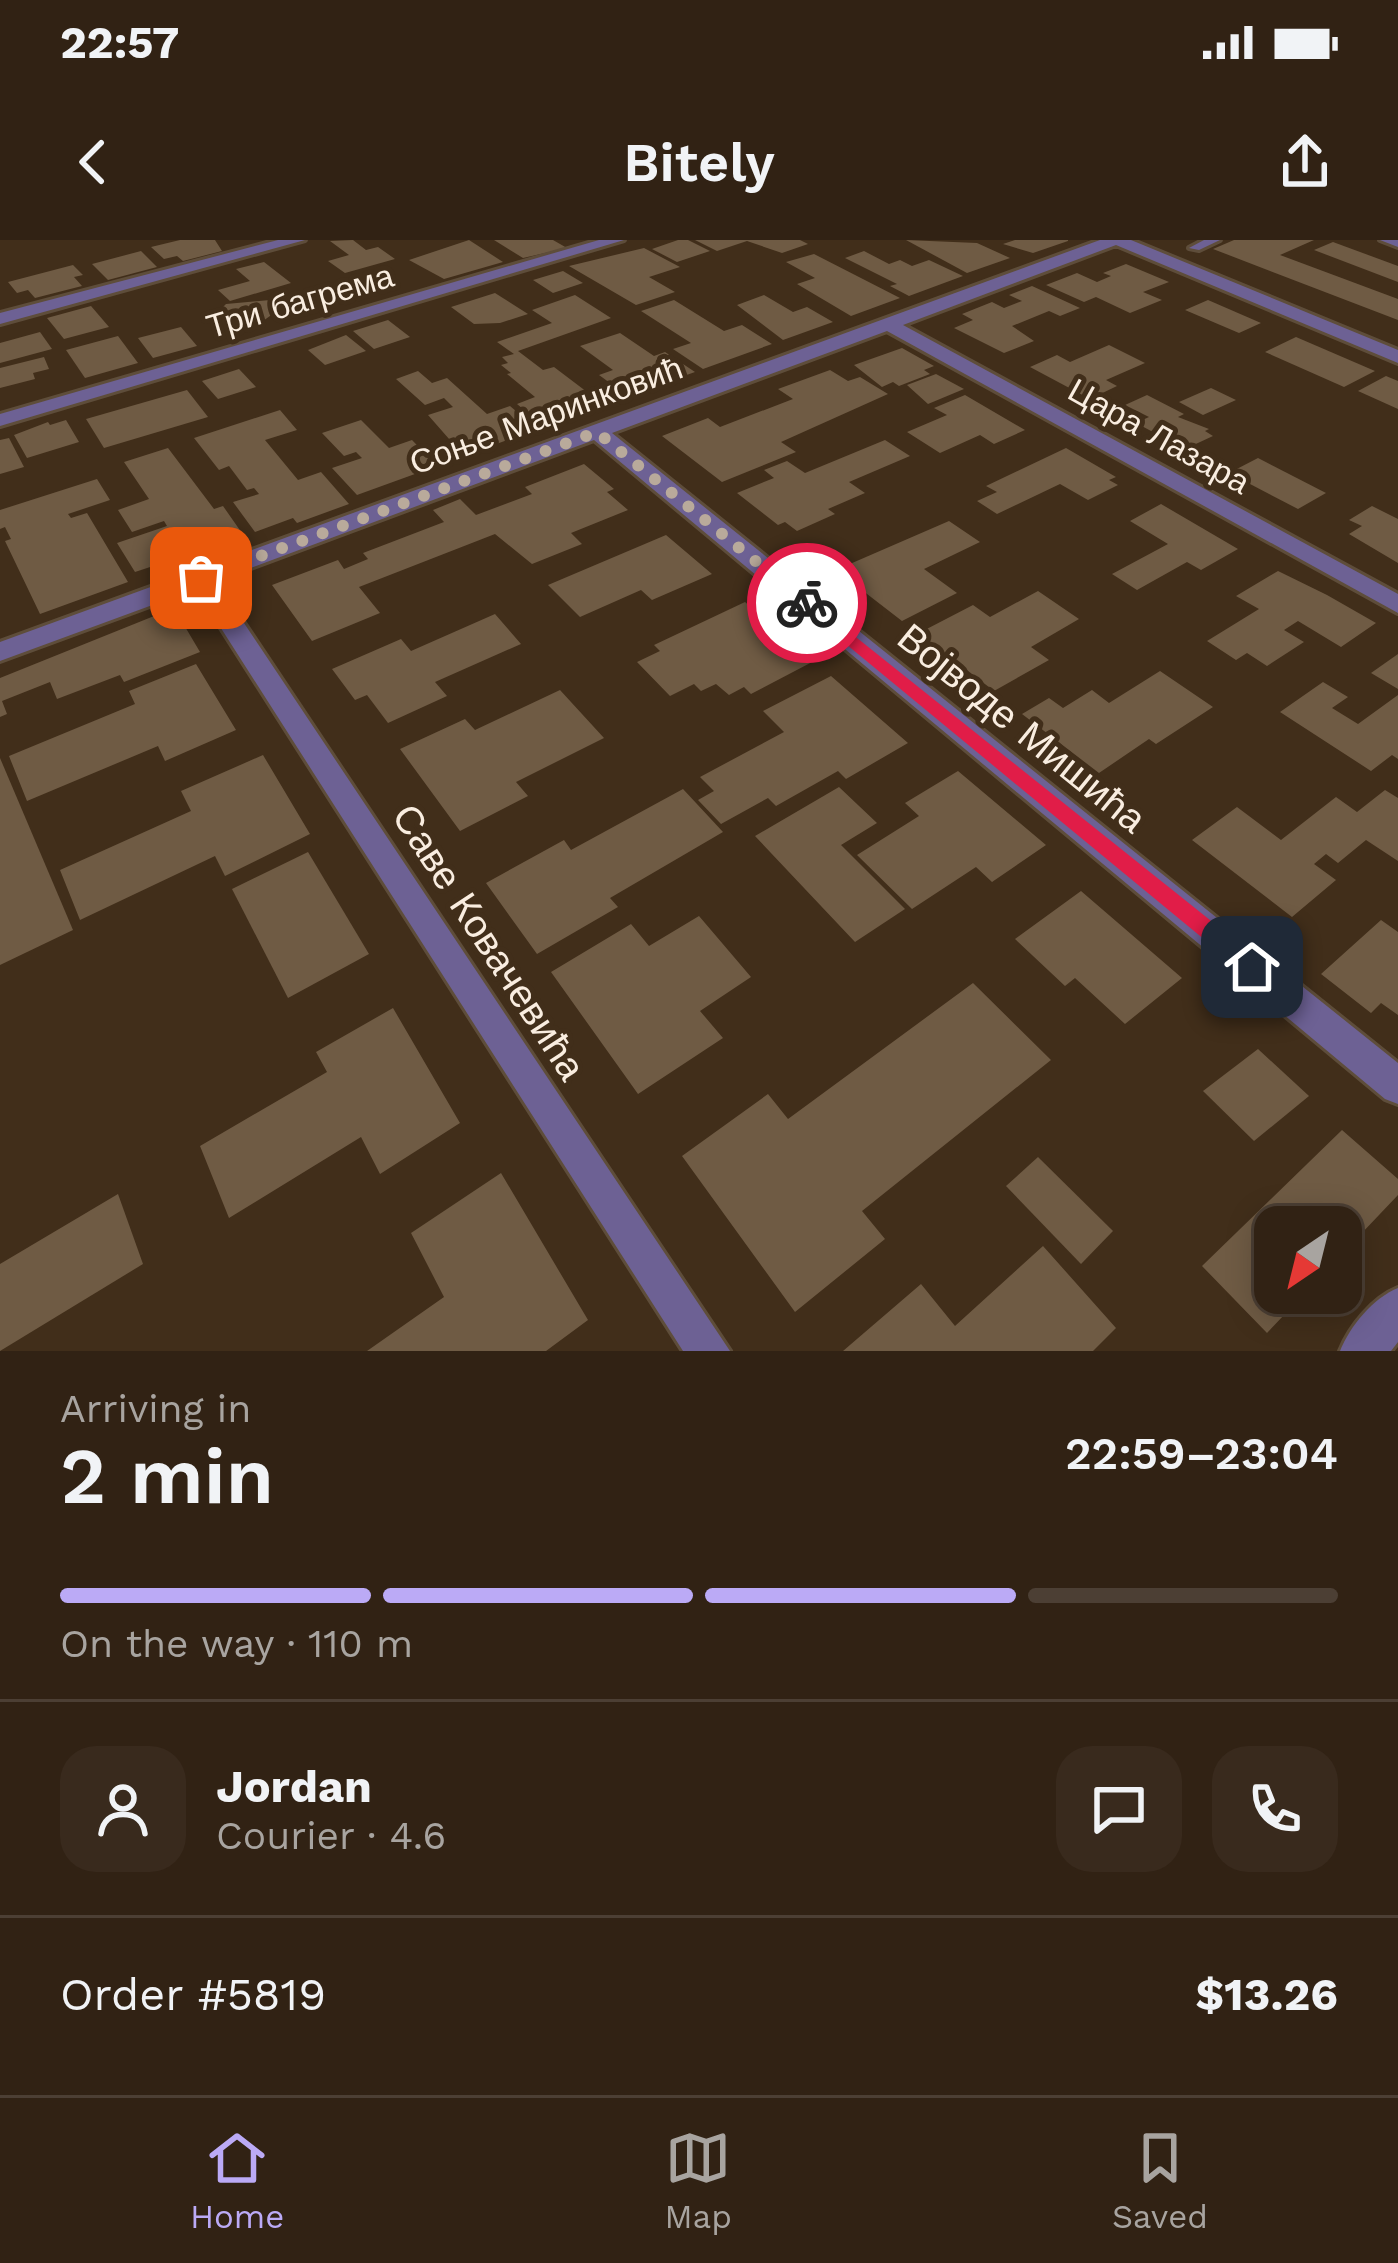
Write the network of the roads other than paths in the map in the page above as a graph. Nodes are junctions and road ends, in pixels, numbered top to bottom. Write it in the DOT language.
graph roads {
  1 [pos="297,240"];
  2 [pos="616,240"];
  3 [pos="1116,240"];
  4 [pos="1214,240"];
  5 [pos="1386,240"];
  6 [pos="1398,244"];
  7 [pos="1195,248"];
  8 [pos="0,319"];
  9 [pos="888,324"];
  10 [pos="1398,357"];
  11 [pos="0,420"];
  12 [pos="597,432"];
  13 [pos="201,578"];
  14 [pos="1398,605"];
  15 [pos="0,652"];
  16 [pos="1398,1086"];
  17 [pos="1398,1309"];
  18 [pos="708,1351"];
  19 [pos="1362,1351"];
  1 -- 8 [label="street"];
  2 -- 11 [label="street, Три багрема"];
  3 -- 9 [label="street, Соње Маринковић"];
  3 -- 10 [label="street"];
  4 -- 7 [label="lane"];
  5 -- 6 [label="lane"];
  9 -- 12 [label="street, Соње Маринковић"];
  9 -- 14 [label="street, Цара Лазара"];
  12 -- 13 [label="street, Соње Маринковић"];
  12 -- 16 [label="street, Војводе Мишића"];
  13 -- 15 [label="street, Соње Маринковић"];
  13 -- 18 [label="street, Саве Ковачевића"];
  17 -- 19 [label="street"];
}
